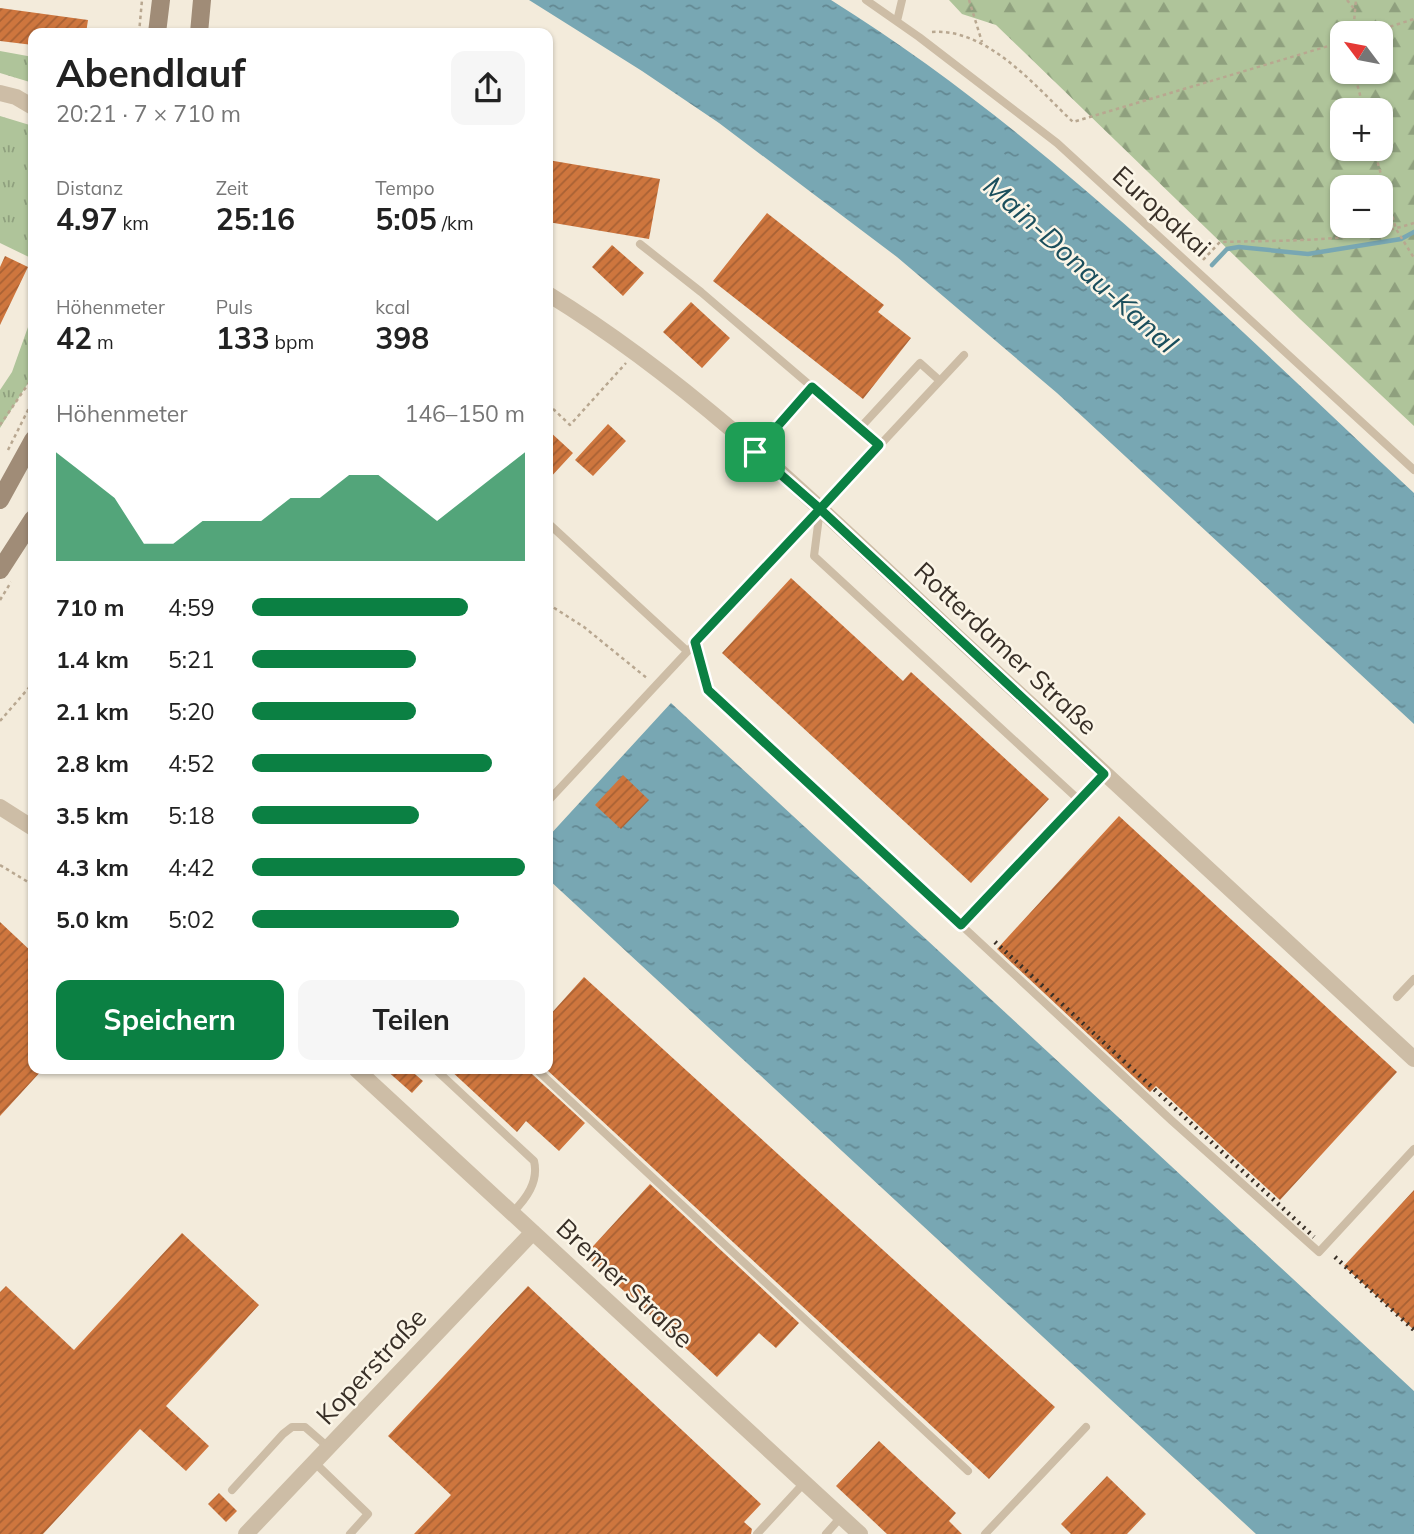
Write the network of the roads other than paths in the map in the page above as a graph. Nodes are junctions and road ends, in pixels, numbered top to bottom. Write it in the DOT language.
graph roads {
  1 [pos="160,0"];
  2 [pos="202,0"];
  3 [pos="866,0"];
  4 [pos="902,0"];
  5 [pos="897,21"];
  6 [pos="156,28"];
  7 [pos="199,28"];
  8 [pos="0,93"];
  9 [pos="28,96"];
  10 [pos="16,97"];
  11 [pos="28,104"];
  12 [pos="640,244"];
  13 [pos="553,297"];
  14 [pos="964,355"];
  15 [pos="939,380"];
  16 [pos="812,387"];
  17 [pos="860,428"];
  18 [pos="879,445"];
  19 [pos="28,449"];
  20 [pos="755,452"];
  21 [pos="1414,470"];
  22 [pos="0,500"];
  23 [pos="820,509"];
  24 [pos="28,527"];
  25 [pos="553,528"];
  26 [pos="0,570"];
  27 [pos="695,642"];
  28 [pos="687,651"];
  29 [pos="1104,774"];
  30 [pos="553,796"];
  31 [pos="1079,800"];
  32 [pos="0,807"];
  33 [pos="28,825"];
  34 [pos="961,925"];
  35 [pos="1414,979"];
  36 [pos="1397,997"];
  37 [pos="1414,1059"];
  38 [pos="361,1074"];
  39 [pos="440,1074"];
  40 [pos="541,1074"];
  41 [pos="1414,1149"];
  42 [pos="512,1213"];
  43 [pos="533,1232"];
  44 [pos="1086,1427"];
  45 [pos="328,1447"];
  46 [pos="314,1462"];
  47 [pos="968,1471"];
  48 [pos="804,1483"];
  49 [pos="232,1490"];
  50 [pos="841,1517"];
  51 [pos="246,1534"];
  52 [pos="350,1534"];
  53 [pos="757,1534"];
  54 [pos="826,1534"];
  55 [pos="860,1534"];
  56 [pos="985,1534"];
  1 -- 6 [label="main road"];
  2 -- 7 [label="main road"];
  3 -- 5 [label="lane, Europakai"];
  4 -- 5 [label="lane"];
  5 -- 21 [label="lane, Europakai"];
  8 -- 10 [label="street"];
  9 -- 10 [label="street"];
  10 -- 11 [label="street"];
  12 -- 16 [label="lane"];
  13 -- 20 [label="street, Rotterdamer Straße"];
  14 -- 15 [label="lane"];
  15 -- 17 [label="lane"];
  15 -- 18 [label="lane"];
  16 -- 17 [label="lane"];
  16 -- 20 [label="lane"];
  17 -- 18 [label="lane"];
  18 -- 23 [label="lane"];
  19 -- 22 [label="main road"];
  20 -- 23 [label="street, Rotterdamer Straße"];
  23 -- 27 [label="lane"];
  23 -- 29 [label="street, Rotterdamer Straße"];
  23 -- 31 [label="lane"];
  24 -- 26 [label="main road"];
  25 -- 28 [label="lane"];
  27 -- 28 [label="lane"];
  27 -- 34 [label="lane"];
  28 -- 30 [label="lane"];
  29 -- 31 [label="lane"];
  29 -- 37 [label="street, Rotterdamer Straße"];
  31 -- 34 [label="lane"];
  32 -- 33 [label="street"];
  34 -- 41 [label="lane"];
  35 -- 36 [label="lane"];
  38 -- 42 [label="street, Bremer Straße"];
  39 -- 42 [label="lane"];
  40 -- 47 [label="lane"];
  42 -- 43 [label="street, Bremer Straße"];
  43 -- 45 [label="street, Koperstraße"];
  43 -- 48 [label="street, Bremer Straße"];
  44 -- 56 [label="lane"];
  45 -- 46 [label="street, Koperstraße"];
  45 -- 49 [label="lane"];
  46 -- 51 [label="street, Koperstraße"];
  46 -- 52 [label="lane"];
  48 -- 50 [label="street, Bremer Straße"];
  48 -- 53 [label="lane"];
  50 -- 54 [label="lane"];
  50 -- 55 [label="street, Bremer Straße"];
}
